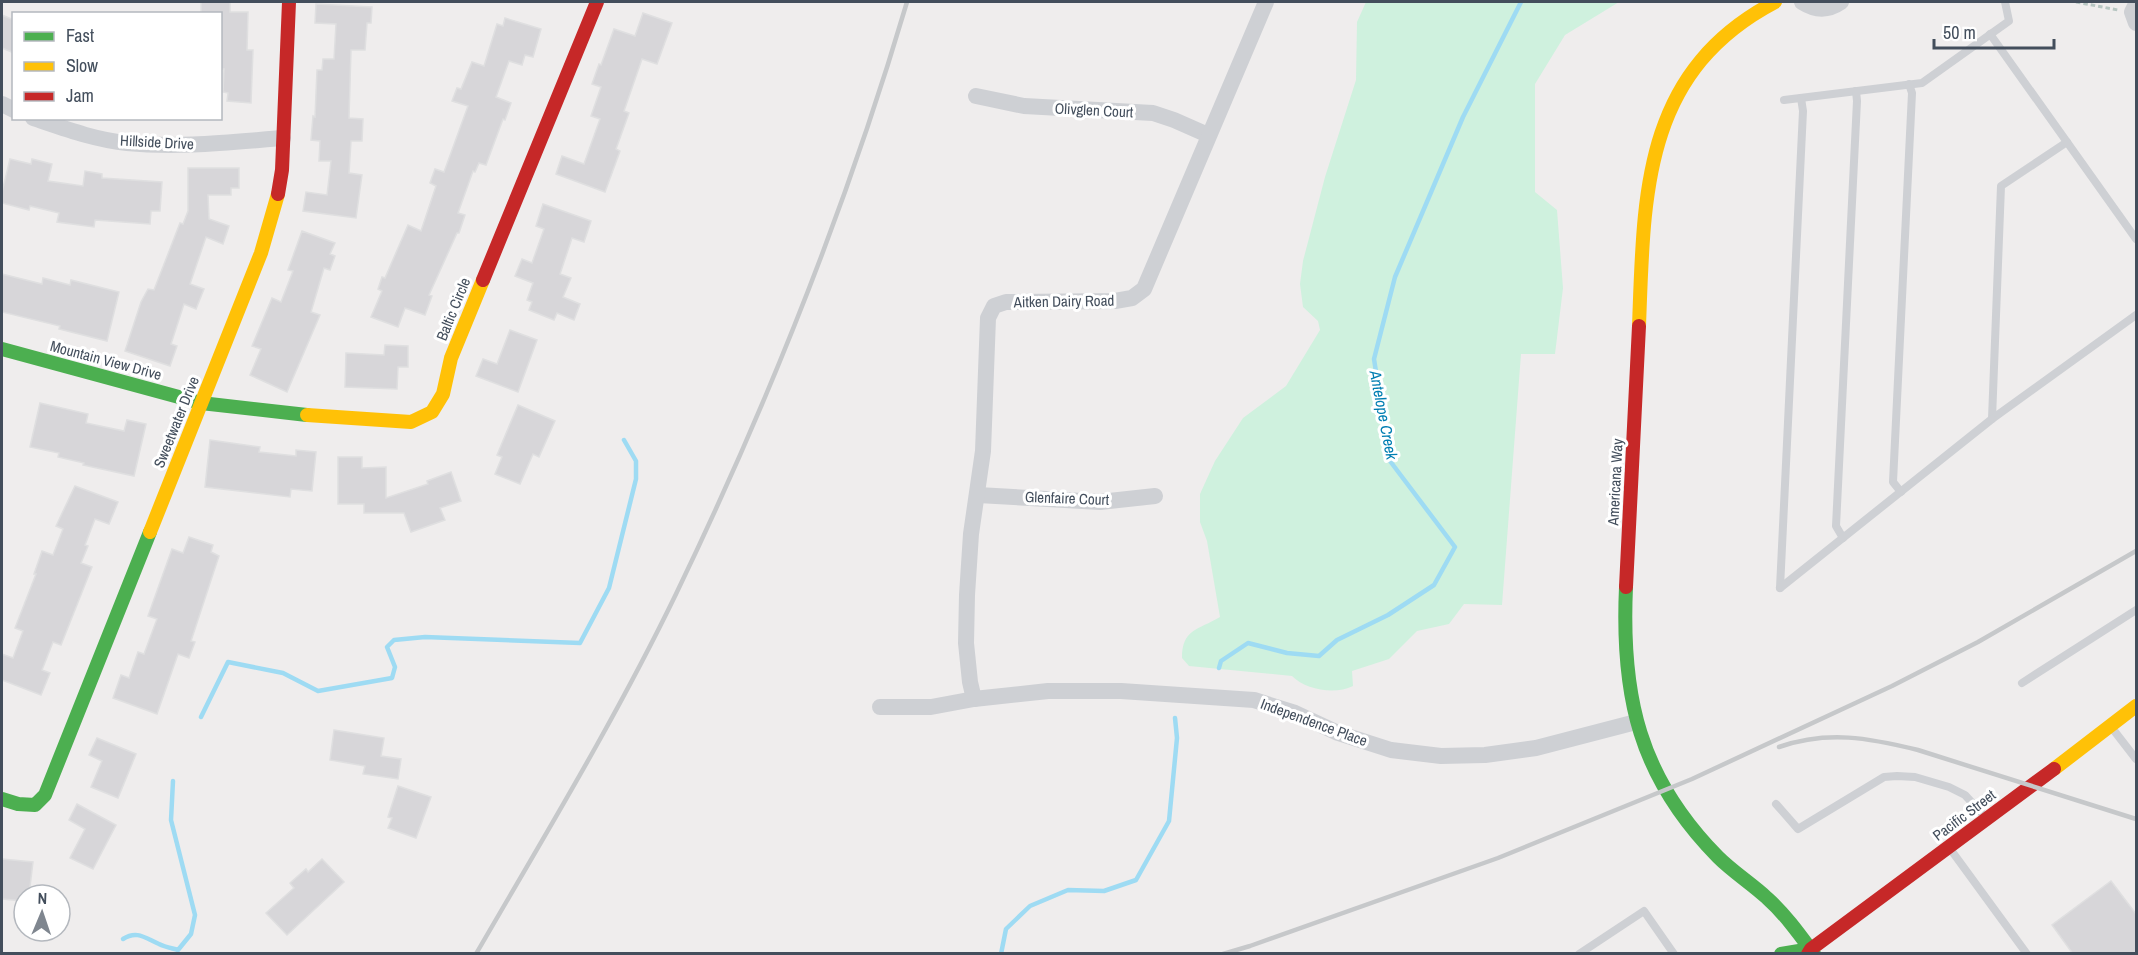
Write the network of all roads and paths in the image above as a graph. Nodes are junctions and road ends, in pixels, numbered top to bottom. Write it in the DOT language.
graph roads {
  1 [pos="289,2"];
  2 [pos="597,2"];
  3 [pos="1266,2"];
  4 [pos="1775,2"];
  5 [pos="1802,2"];
  6 [pos="1841,2"];
  7 [pos="2005,2"];
  8 [pos="2076,2"];
  9 [pos="2135,13"];
  10 [pos="1990,34"];
  11 [pos="1909,84"];
  12 [pos="1856,91"];
  13 [pos="976,96"];
  14 [pos="1801,98"];
  15 [pos="1784,100"];
  16 [pos="39,120"];
  17 [pos="1208,135"];
  18 [pos="283,138"];
  19 [pos="2067,142"];
  20 [pos="2136,239"];
  21 [pos="2136,315"];
  22 [pos="2,349"];
  23 [pos="201,403"];
  24 [pos="1992,419"];
  25 [pos="1900,492"];
  26 [pos="978,495"];
  27 [pos="1155,496"];
  28 [pos="1843,538"];
  29 [pos="2136,610"];
  30 [pos="2022,683"];
  31 [pos="974,699"];
  32 [pos="2136,706"];
  33 [pos="880,707"];
  34 [pos="1636,722"];
  35 [pos="2110,725"];
  36 [pos="2136,759"];
  37 [pos="2,799"];
  38 [pos="1776,804"];
  39 [pos="1988,819"];
  40 [pos="1949,847"];
  41 [pos="1811,952"];
  42 [pos="1579,954"];
  43 [pos="1674,954"];
  44 [pos="1782,954"];
  45 [pos="2027,954"];
  1 -- 18 [label="street, Sweetwater Drive"];
  2 -- 23 [label="street, Baltic Circle"];
  3 -- 17 [label="street, Aitken Dairy Road"];
  4 -- 34 [label="street, Americana Way"];
  5 -- 6 [label="street"];
  7 -- 10 [label="lane"];
  8 -- 9 [label="path"];
  10 -- 11 [label="lane"];
  10 -- 19 [label="lane"];
  11 -- 12 [label="lane"];
  11 -- 25 [label="lane"];
  12 -- 14 [label="lane"];
  12 -- 28 [label="lane"];
  13 -- 17 [label="street, Olivglen Court"];
  14 -- 15 [label="lane"];
  14 -- 28 [label="lane"];
  16 -- 18 [label="street, Hillside Drive"];
  17 -- 26 [label="street, Aitken Dairy Road"];
  18 -- 23 [label="street, Sweetwater Drive"];
  19 -- 20 [label="lane"];
  19 -- 24 [label="lane"];
  21 -- 24 [label="lane"];
  22 -- 23 [label="street, Mountain View Drive"];
  23 -- 37 [label="street, Sweetwater Drive"];
  24 -- 25 [label="lane"];
  25 -- 28 [label="lane"];
  26 -- 27 [label="street, Glenfaire Court"];
  26 -- 31 [label="street, Aitken Dairy Road"];
  29 -- 30 [label="lane"];
  31 -- 33 [label="street, Independence Place"];
  31 -- 34 [label="street, Independence Place"];
  32 -- 35 [label="street, Pacific Street"];
  34 -- 41 [label="street, Americana Way"];
  35 -- 36 [label="lane"];
  35 -- 39 [label="street, Pacific Street"];
  38 -- 39 [label="lane"];
  39 -- 40 [label="street, Pacific Street"];
  40 -- 41 [label="street, Pacific Street"];
  40 -- 45 [label="lane"];
  41 -- 44 [label="street, Pacific Street"];
  42 -- 43 [label="lane"];
}
